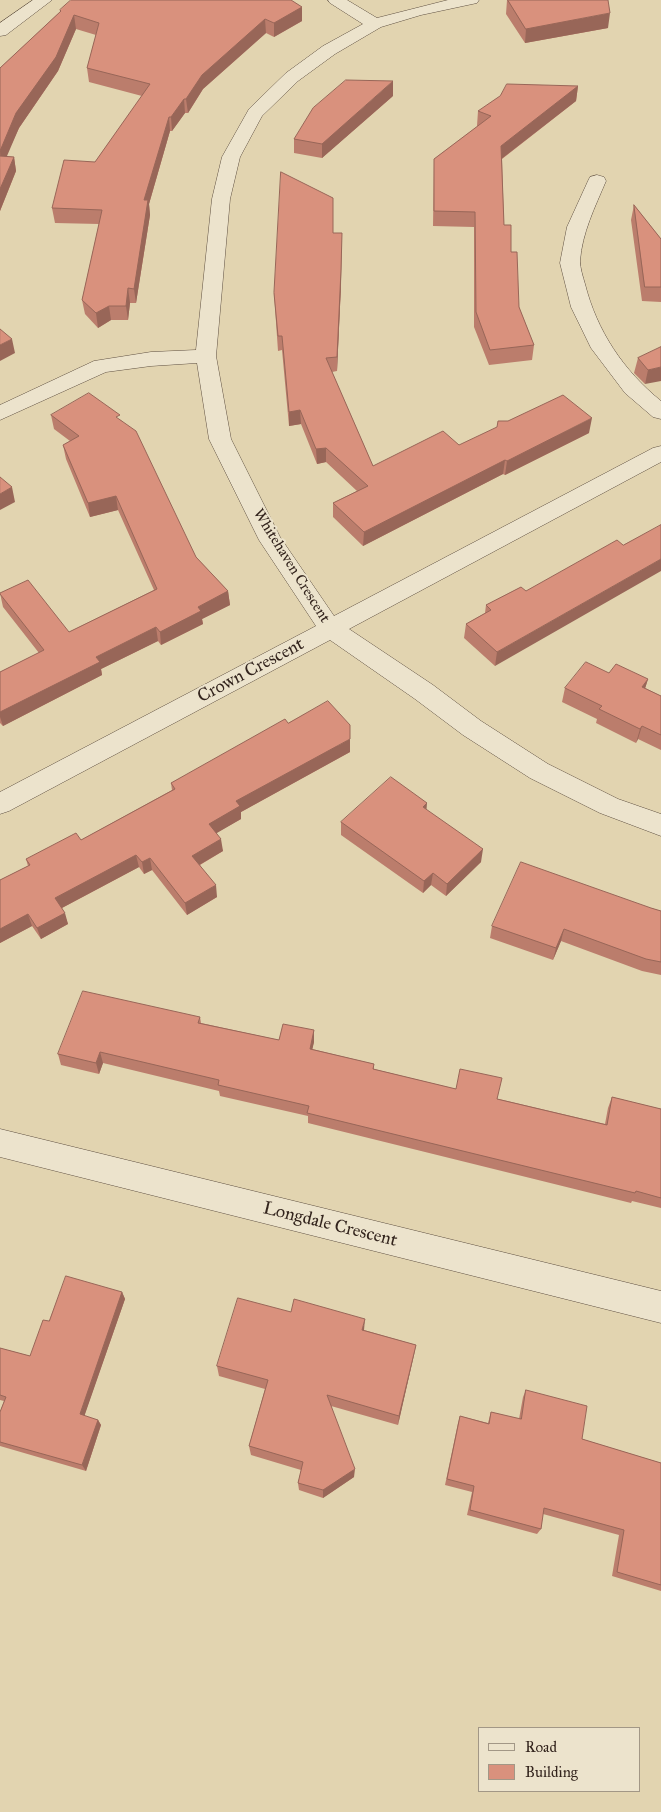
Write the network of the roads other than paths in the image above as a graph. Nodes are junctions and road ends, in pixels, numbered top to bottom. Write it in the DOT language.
graph roads {
  1 [pos="44,0"];
  2 [pos="336,0"];
  3 [pos="471,0"];
  4 [pos="375,24"];
  5 [pos="0,31"];
  6 [pos="597,181"];
  7 [pos="206,356"];
  8 [pos="661,412"];
  9 [pos="0,413"];
  10 [pos="661,453"];
  11 [pos="330,628"];
  12 [pos="0,804"];
  13 [pos="661,825"];
  14 [pos="0,1143"];
  15 [pos="661,1308"];
  1 -- 5 [label="street"];
  2 -- 4 [label="street"];
  3 -- 4 [label="street, Whitehaven Crescent"];
  4 -- 7 [label="street, Whitehaven Crescent"];
  6 -- 8 [label="street"];
  7 -- 9 [label="street"];
  7 -- 11 [label="street, Whitehaven Crescent"];
  10 -- 11 [label="street, Crown Crescent"];
  11 -- 12 [label="street, Crown Crescent"];
  11 -- 13 [label="street, Whitehaven Crescent"];
  14 -- 15 [label="street, Longdale Crescent"];
}
